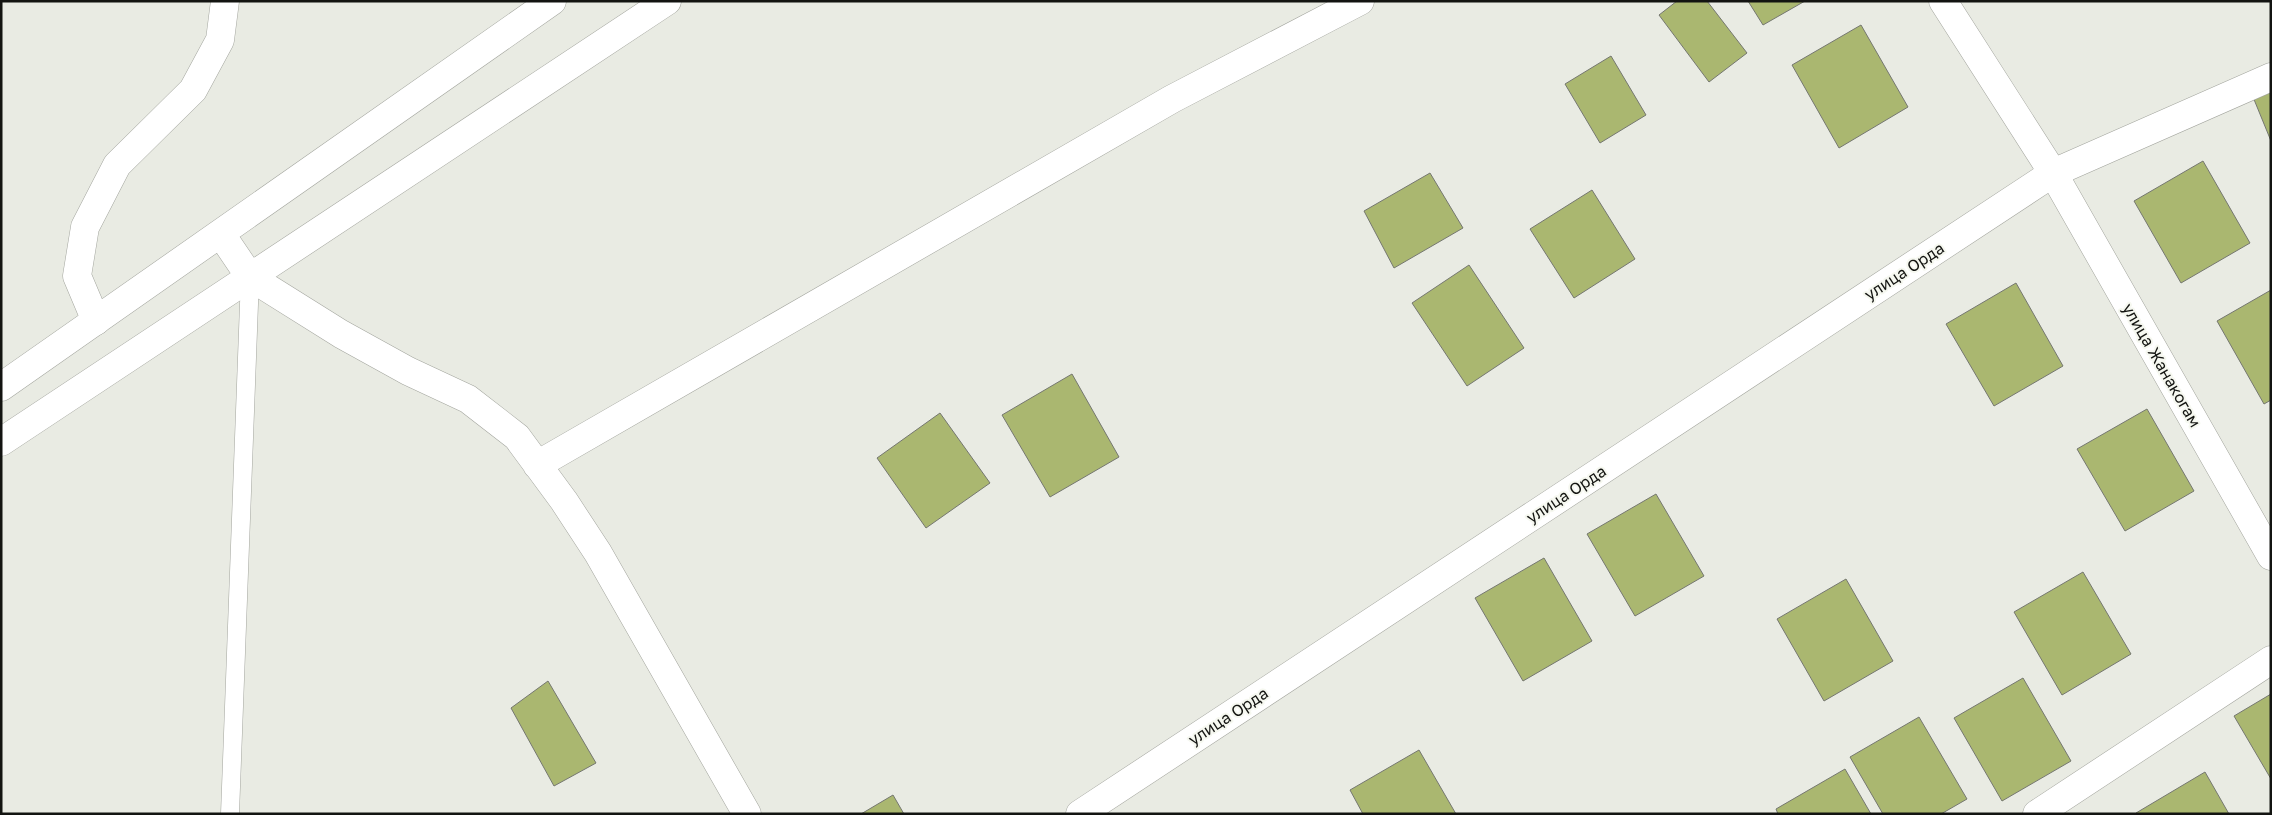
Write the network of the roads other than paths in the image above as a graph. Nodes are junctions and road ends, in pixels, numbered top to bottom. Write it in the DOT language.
graph roads {
  1 [pos="225,1"];
  2 [pos="552,1"];
  3 [pos="667,1"];
  4 [pos="1360,1"];
  5 [pos="1943,1"];
  6 [pos="2271,77"];
  7 [pos="2053,173"];
  8 [pos="221,234"];
  9 [pos="250,277"];
  10 [pos="96,321"];
  11 [pos="1,387"];
  12 [pos="1,442"];
  13 [pos="537,465"];
  14 [pos="2271,556"];
  15 [pos="2271,660"];
  16 [pos="230,814"];
  17 [pos="747,814"];
  18 [pos="1080,814"];
  19 [pos="2037,814"];
  1 -- 10 [label="main road"];
  2 -- 8 [label="main road"];
  3 -- 9 [label="main road"];
  4 -- 13 [label="main road"];
  5 -- 7 [label="main road"];
  6 -- 7 [label="main road, улица Орда"];
  7 -- 14 [label="main road, улица Жанакогам"];
  7 -- 18 [label="main road, улица Орда"];
  8 -- 9 [label="main road"];
  8 -- 10 [label="main road"];
  9 -- 12 [label="main road"];
  9 -- 13 [label="main road"];
  9 -- 16 [label="lane"];
  10 -- 11 [label="main road"];
  13 -- 17 [label="main road"];
  15 -- 19 [label="main road"];
}
